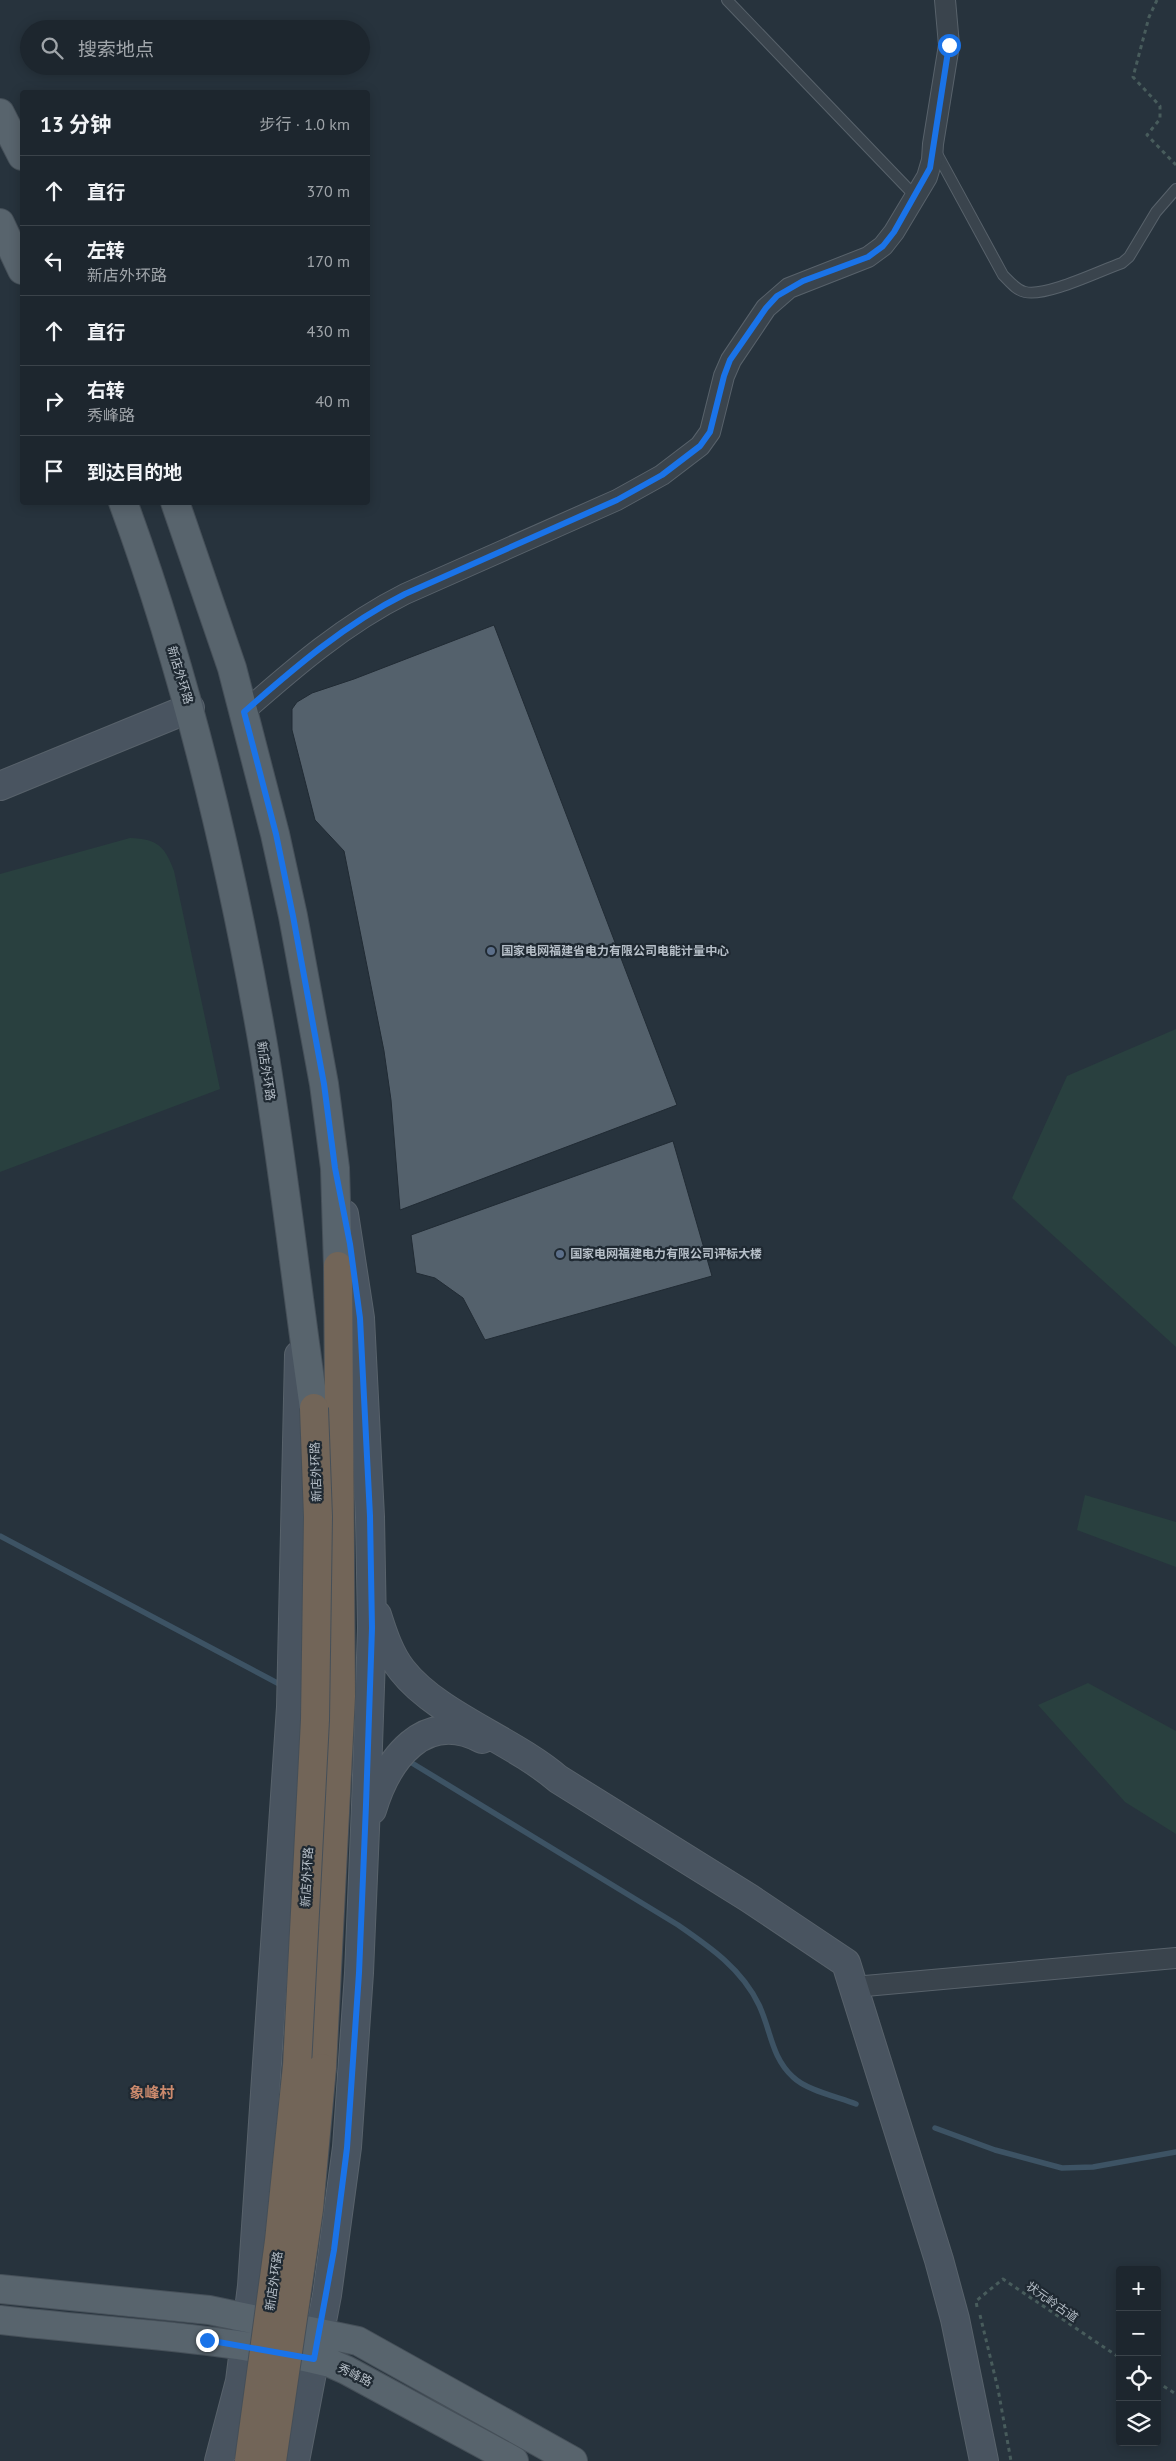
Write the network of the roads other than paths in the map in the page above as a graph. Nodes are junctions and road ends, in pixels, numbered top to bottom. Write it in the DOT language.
graph roads {
  1 [pos="727,0"];
  2 [pos="945,0"];
  3 [pos="0,113"];
  4 [pos="932,144"];
  5 [pos="20,152"];
  6 [pos="1176,189"];
  7 [pos="915,196"];
  8 [pos="0,223"];
  9 [pos="20,266"];
  10 [pos="124,505"];
  11 [pos="175,505"];
  12 [pos="190,708"];
  13 [pos="244,712"];
  14 [pos="0,786"];
  15 [pos="335,1168"];
  16 [pos="338,1266"];
  17 [pos="300,1318"];
  18 [pos="314,1408"];
  19 [pos="371,1599"];
  20 [pos="558,1780"];
  21 [pos="365,1836"];
  22 [pos="1176,1958"];
  23 [pos="854,1987"];
  24 [pos="0,2289"];
  25 [pos="248,2317"];
  26 [pos="0,2320"];
  27 [pos="320,2331"];
  28 [pos="246,2347"];
  29 [pos="314,2359"];
  30 [pos="219,2461"];
  31 [pos="249,2461"];
  32 [pos="272,2461"];
  33 [pos="295,2461"];
  34 [pos="514,2461"];
  35 [pos="573,2461"];
  36 [pos="984,2461"];
  1 -- 7 [label="lane"];
  2 -- 4 [label="street"];
  3 -- 5 [label="main road"];
  4 -- 6 [label="lane"];
  4 -- 7 [label="street"];
  7 -- 13 [label="street"];
  8 -- 9 [label="main road"];
  10 -- 12 [label="main road, 新店外环路"];
  11 -- 13 [label="main road, 新店外环路"];
  12 -- 14 [label="main road"];
  12 -- 17 [label="main road, 新店外环路"];
  13 -- 15 [label="main road, 新店外环路"];
  15 -- 16 [label="main road, 新店外环路"];
  15 -- 19 [label="main road"];
  16 -- 32 [label="highway, 新店外环路, bridge"];
  17 -- 18 [label="main road, 新店外环路"];
  17 -- 25 [label="main road"];
  18 -- 31 [label="highway, 新店外环路, bridge"];
  19 -- 20 [label="main road"];
  19 -- 21 [label="main road"];
  20 -- 21 [label="main road"];
  20 -- 23 [label="main road"];
  21 -- 27 [label="main road"];
  22 -- 23 [label="street"];
  23 -- 36 [label="main road"];
  24 -- 25 [label="main road"];
  25 -- 27 [label="main road"];
  25 -- 28 [label="main road"];
  26 -- 28 [label="main road, 秀峰路"];
  27 -- 29 [label="main road"];
  27 -- 35 [label="main road"];
  28 -- 29 [label="main road, 秀峰路"];
  28 -- 30 [label="main road"];
  29 -- 33 [label="main road"];
  29 -- 34 [label="main road, 秀峰路"];
}
